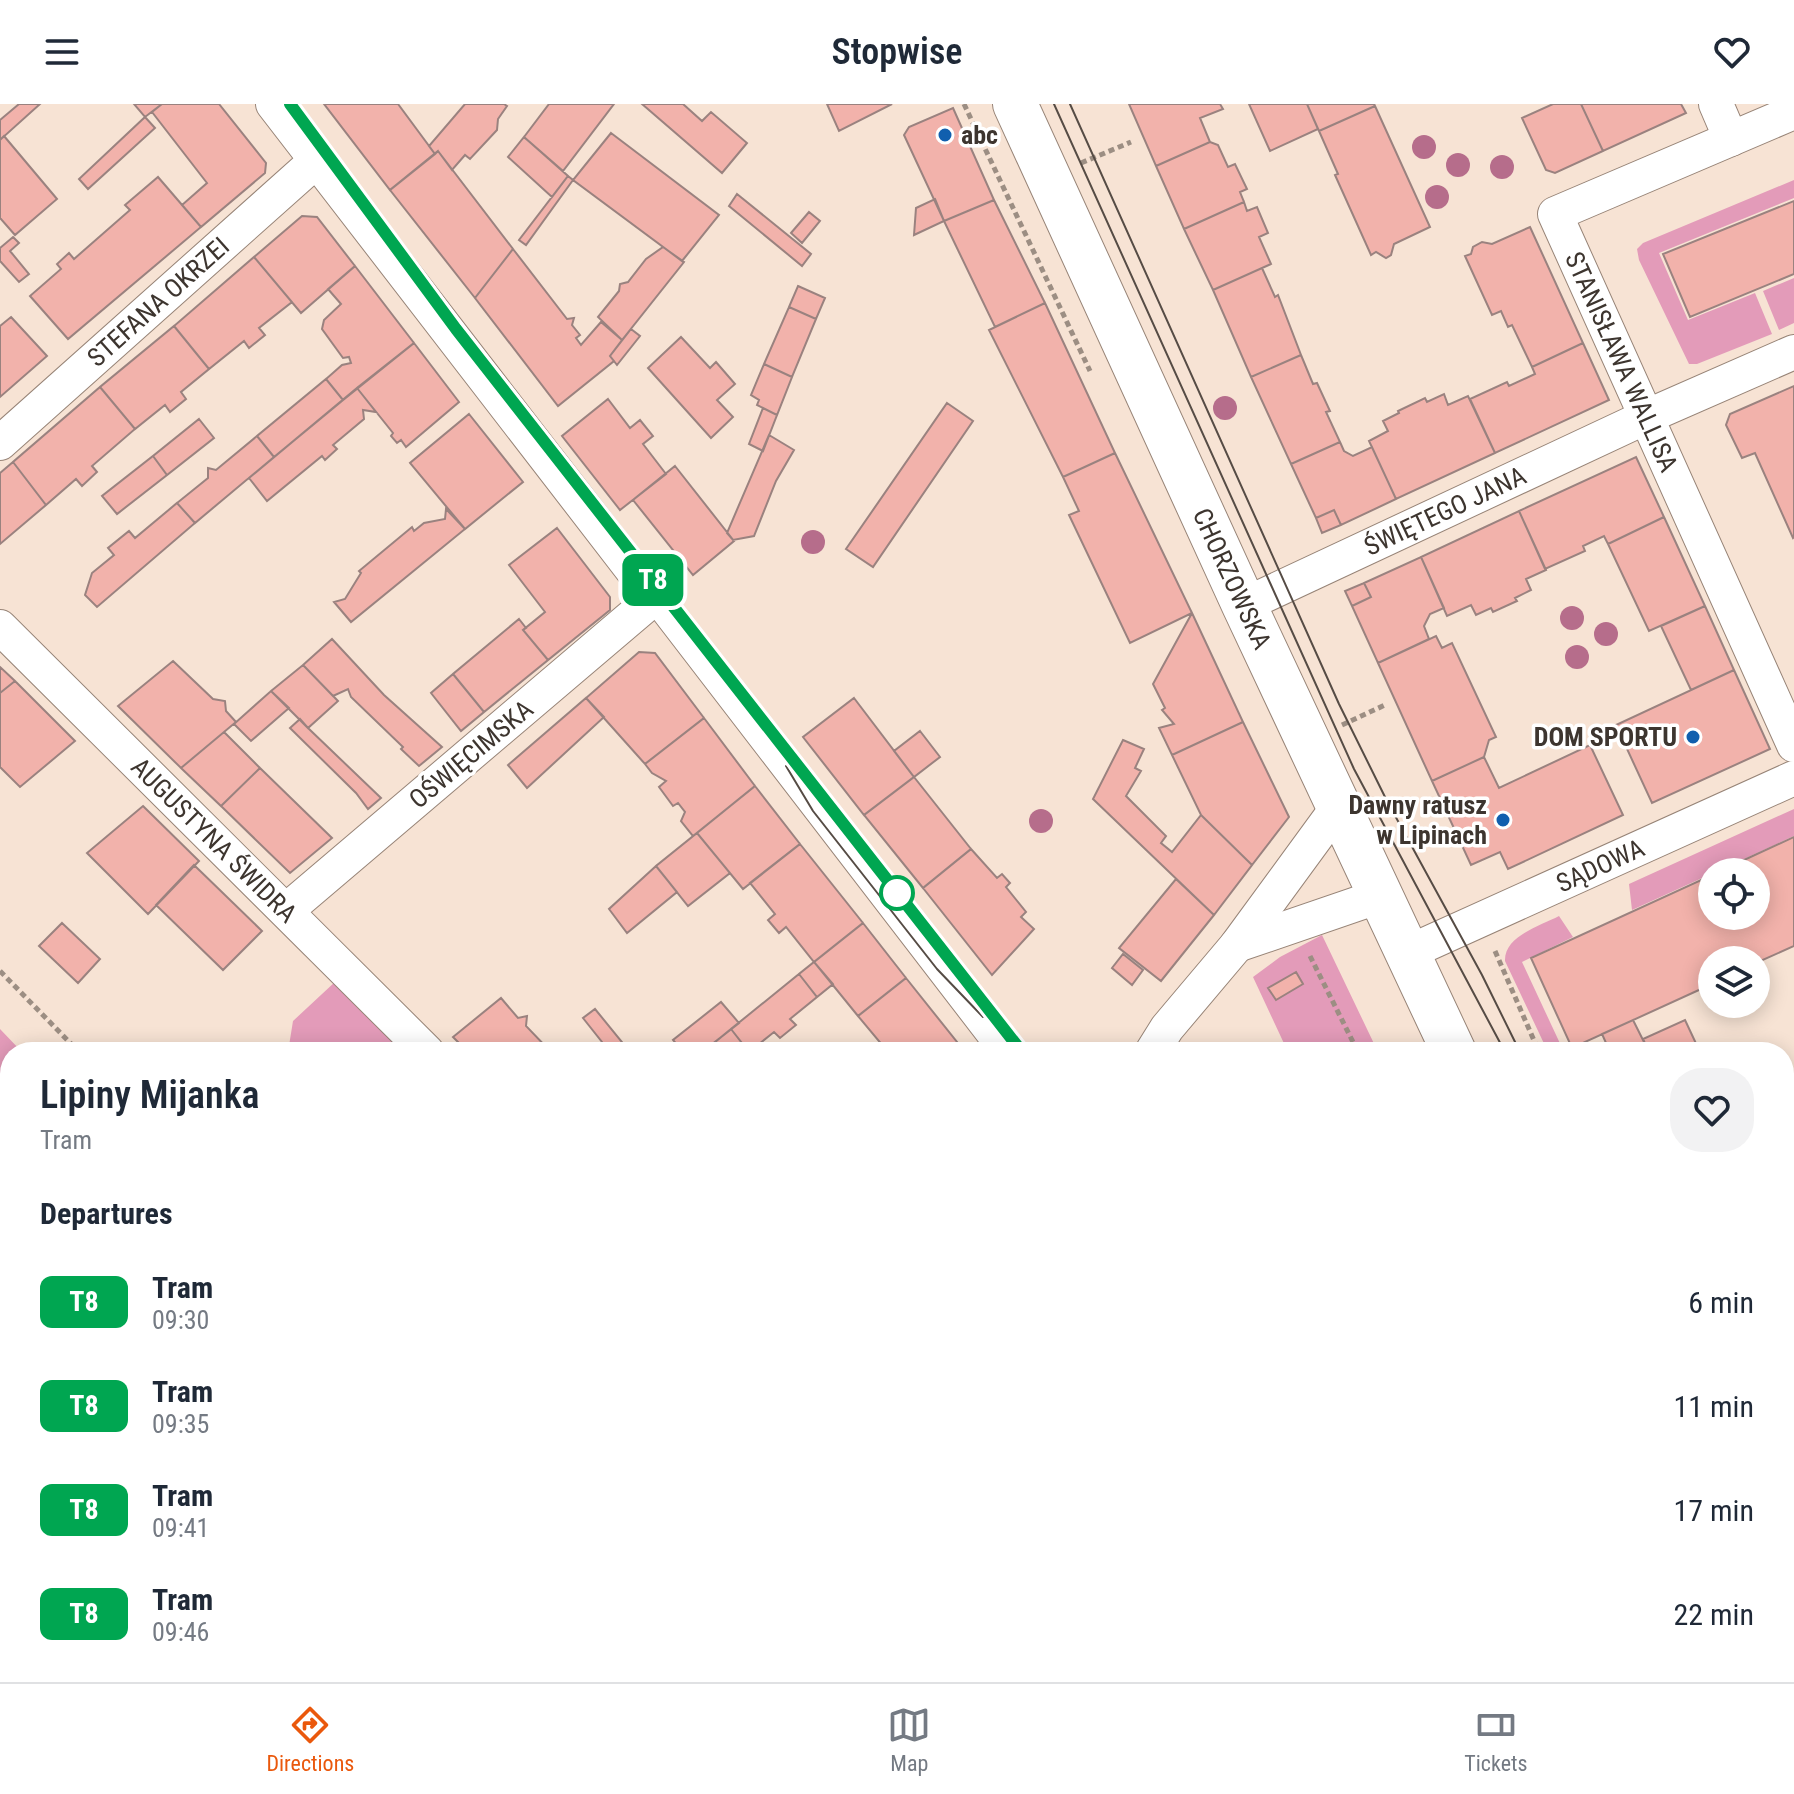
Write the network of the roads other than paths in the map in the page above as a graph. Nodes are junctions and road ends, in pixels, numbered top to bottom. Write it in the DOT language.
graph roads {
  1 [pos="273,104"];
  2 [pos="1015,104"];
  3 [pos="1716,104"];
  4 [pos="1794,112"];
  5 [pos="1731,139"];
  6 [pos="317,160"];
  7 [pos="1794,352"];
  8 [pos="1648,416"];
  9 [pos="0,443"];
  10 [pos="654,598"];
  11 [pos="1244,605"];
  12 [pos="0,627"];
  13 [pos="1794,745"];
  14 [pos="1794,778"];
  15 [pos="1338,807"];
  16 [pos="1380,896"];
  17 [pos="287,910"];
  18 [pos="1237,945"];
  19 [pos="1407,953"];
  20 [pos="417,1042"];
  21 [pos="995,1042"];
  22 [pos="1158,1042"];
  23 [pos="1449,1042"];
  1 -- 6 [label="street"];
  2 -- 11 [label="street, CHORZOWSKA"];
  3 -- 5 [label="street"];
  4 -- 5 [label="street, STANISŁAWA WALLISA"];
  5 -- 8 [label="street, STANISŁAWA WALLISA"];
  6 -- 9 [label="street, STEFANA OKRZEI"];
  6 -- 10 [label="street"];
  7 -- 8 [label="street"];
  8 -- 11 [label="street, ŚWIĘTEGO JANA"];
  8 -- 13 [label="street, STANISŁAWA WALLISA"];
  10 -- 17 [label="street, OŚWIĘCIMSKA"];
  10 -- 21 [label="street"];
  11 -- 15 [label="street, CHORZOWSKA"];
  12 -- 17 [label="street, AUGUSTYNA ŚWIDRA"];
  14 -- 19 [label="street, SĄDOWA"];
  15 -- 16 [label="street, CHORZOWSKA"];
  15 -- 18 [label="street"];
  16 -- 18 [label="street"];
  16 -- 19 [label="street, CHORZOWSKA"];
  17 -- 20 [label="street, AUGUSTYNA ŚWIDRA"];
  18 -- 22 [label="street"];
  19 -- 23 [label="street, CHORZOWSKA"];
}
